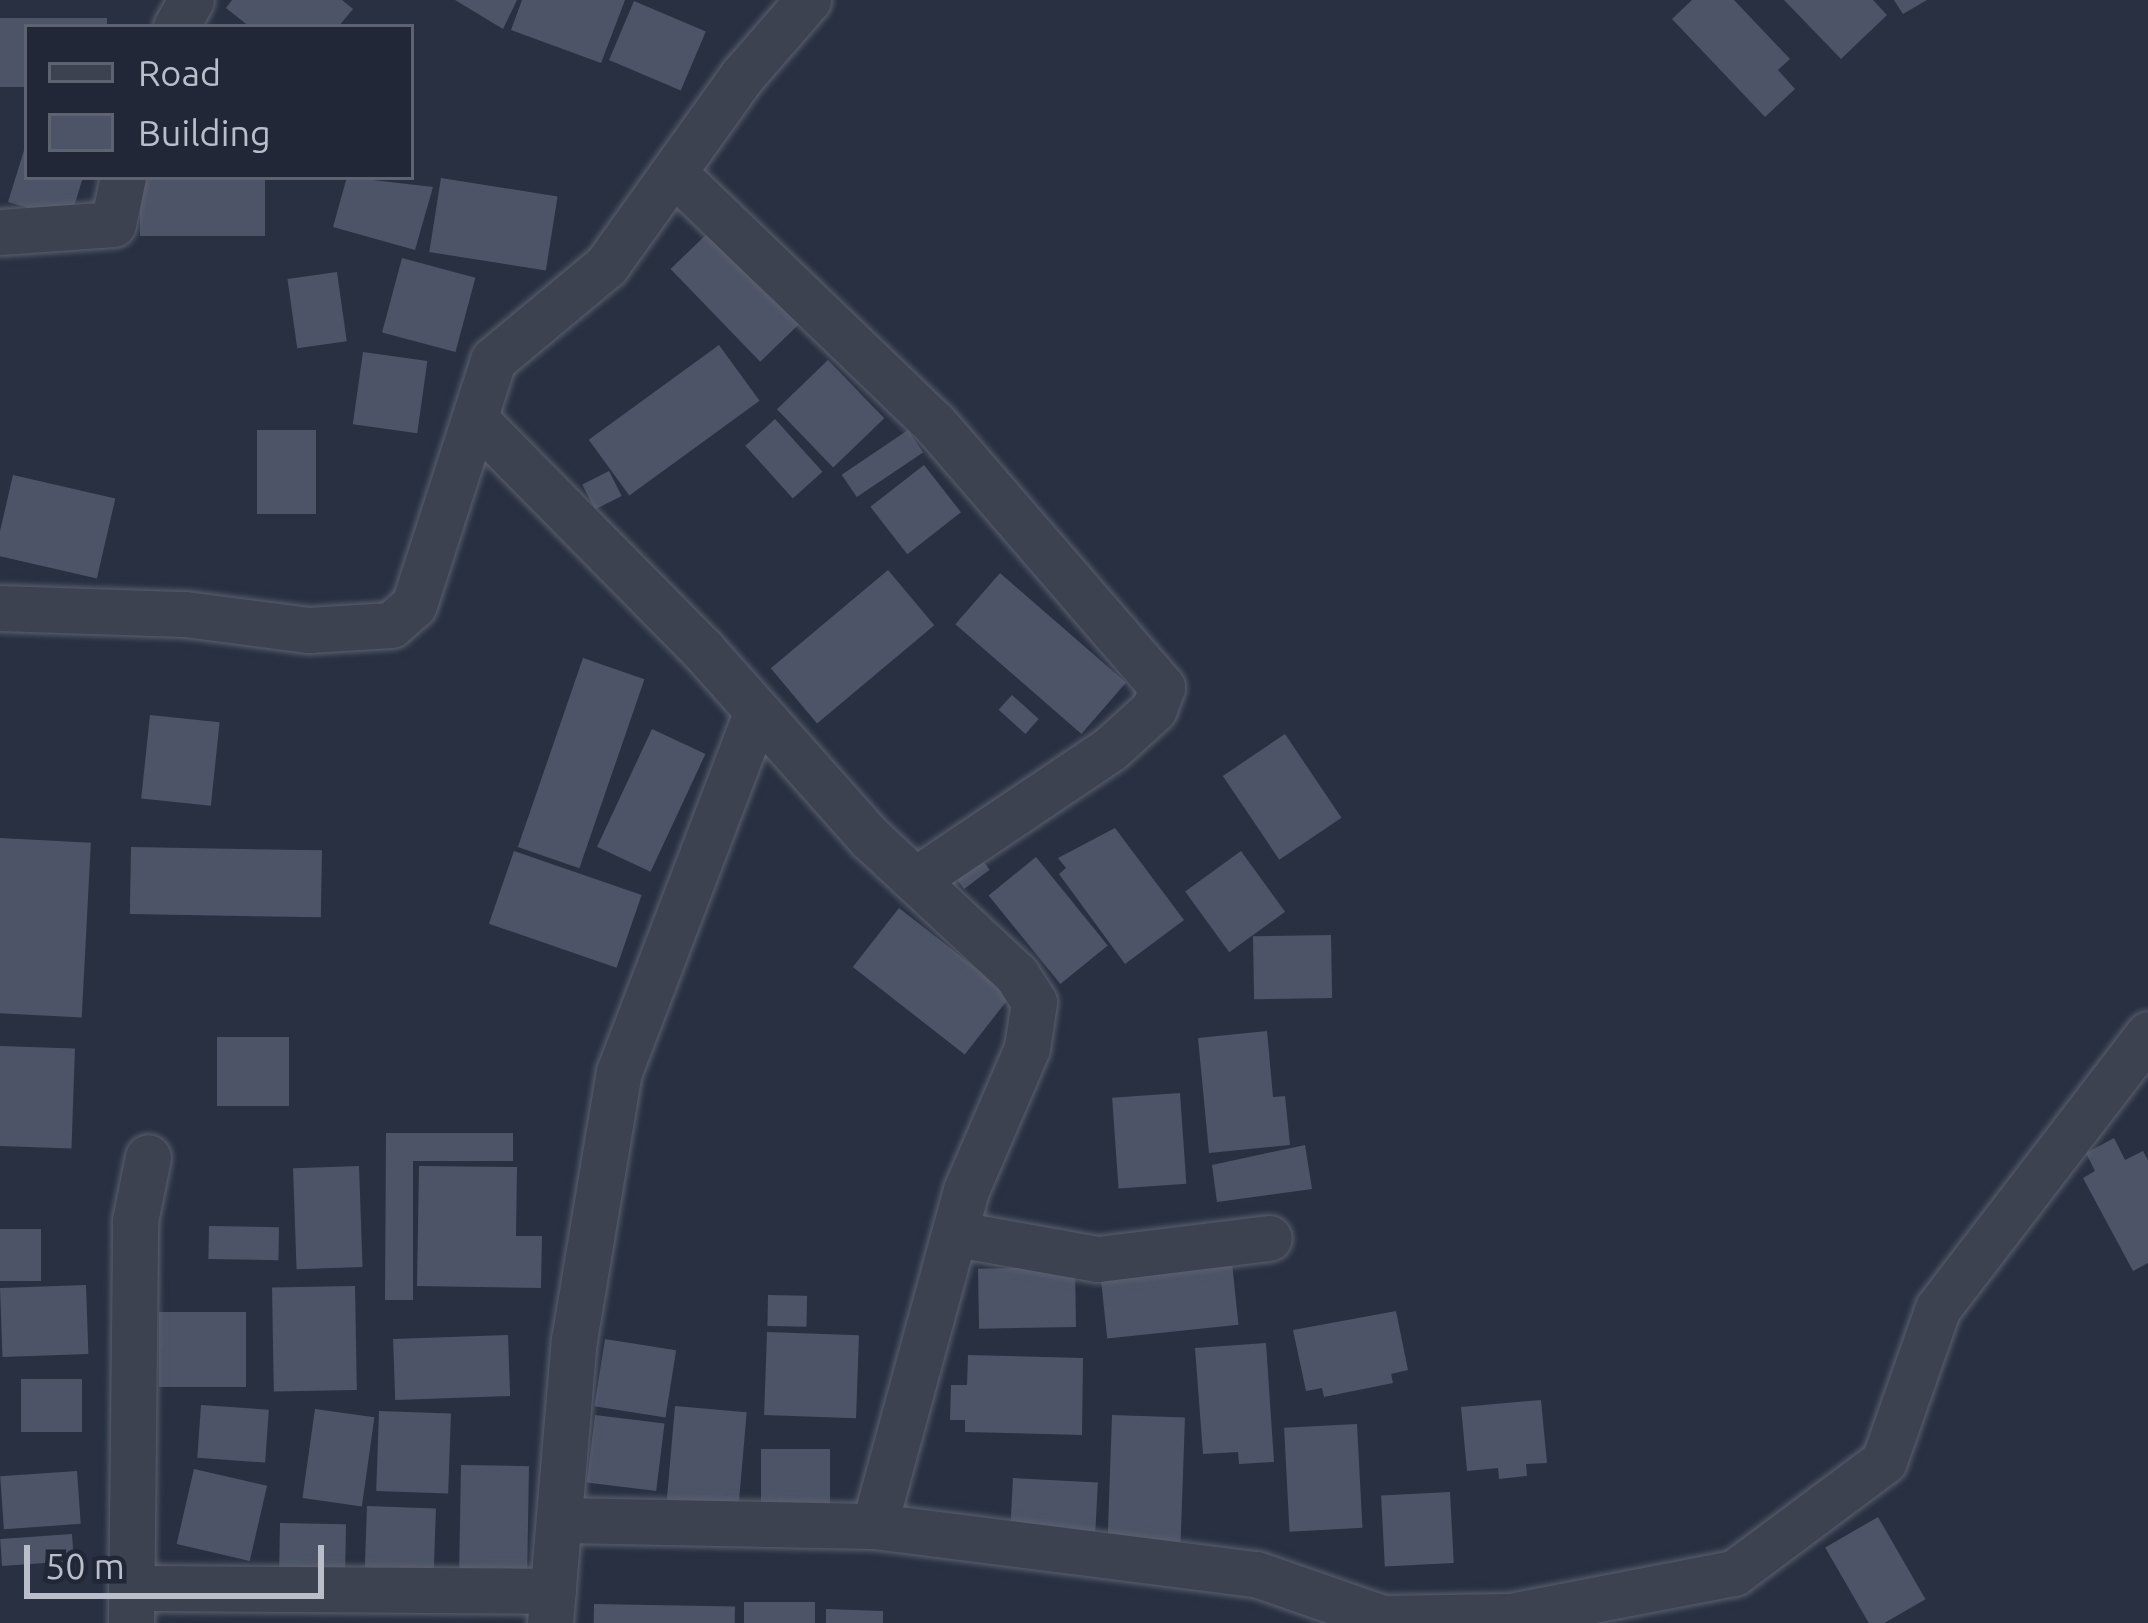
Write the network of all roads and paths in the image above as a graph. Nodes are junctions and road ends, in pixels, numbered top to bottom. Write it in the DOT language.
graph roads {
  1 [pos="808,0"];
  2 [pos="674,172"];
  3 [pos="122,180"];
  4 [pos="0,232"];
  5 [pos="476,420"];
  6 [pos="0,608"];
  7 [pos="756,714"];
  8 [pos="918,878"];
  9 [pos="2148,1034"];
  10 [pos="148,1157"];
  11 [pos="958,1234"];
  12 [pos="1269,1238"];
  13 [pos="559,1520"];
  14 [pos="874,1526"];
  15 [pos="131,1605"];
  16 [pos="552,1607"];
  1 -- 2 [label="street"];
  2 -- 5 [label="street"];
  2 -- 8 [label="street"];
  3 -- 4 [label="street"];
  5 -- 6 [label="street"];
  5 -- 7 [label="street"];
  7 -- 8 [label="street"];
  7 -- 13 [label="street"];
  8 -- 11 [label="street"];
  9 -- 14 [label="street"];
  10 -- 15 [label="street"];
  11 -- 12 [label="street"];
  11 -- 14 [label="street"];
  13 -- 14 [label="street"];
  13 -- 16 [label="street"];
  15 -- 16 [label="street"];
}
